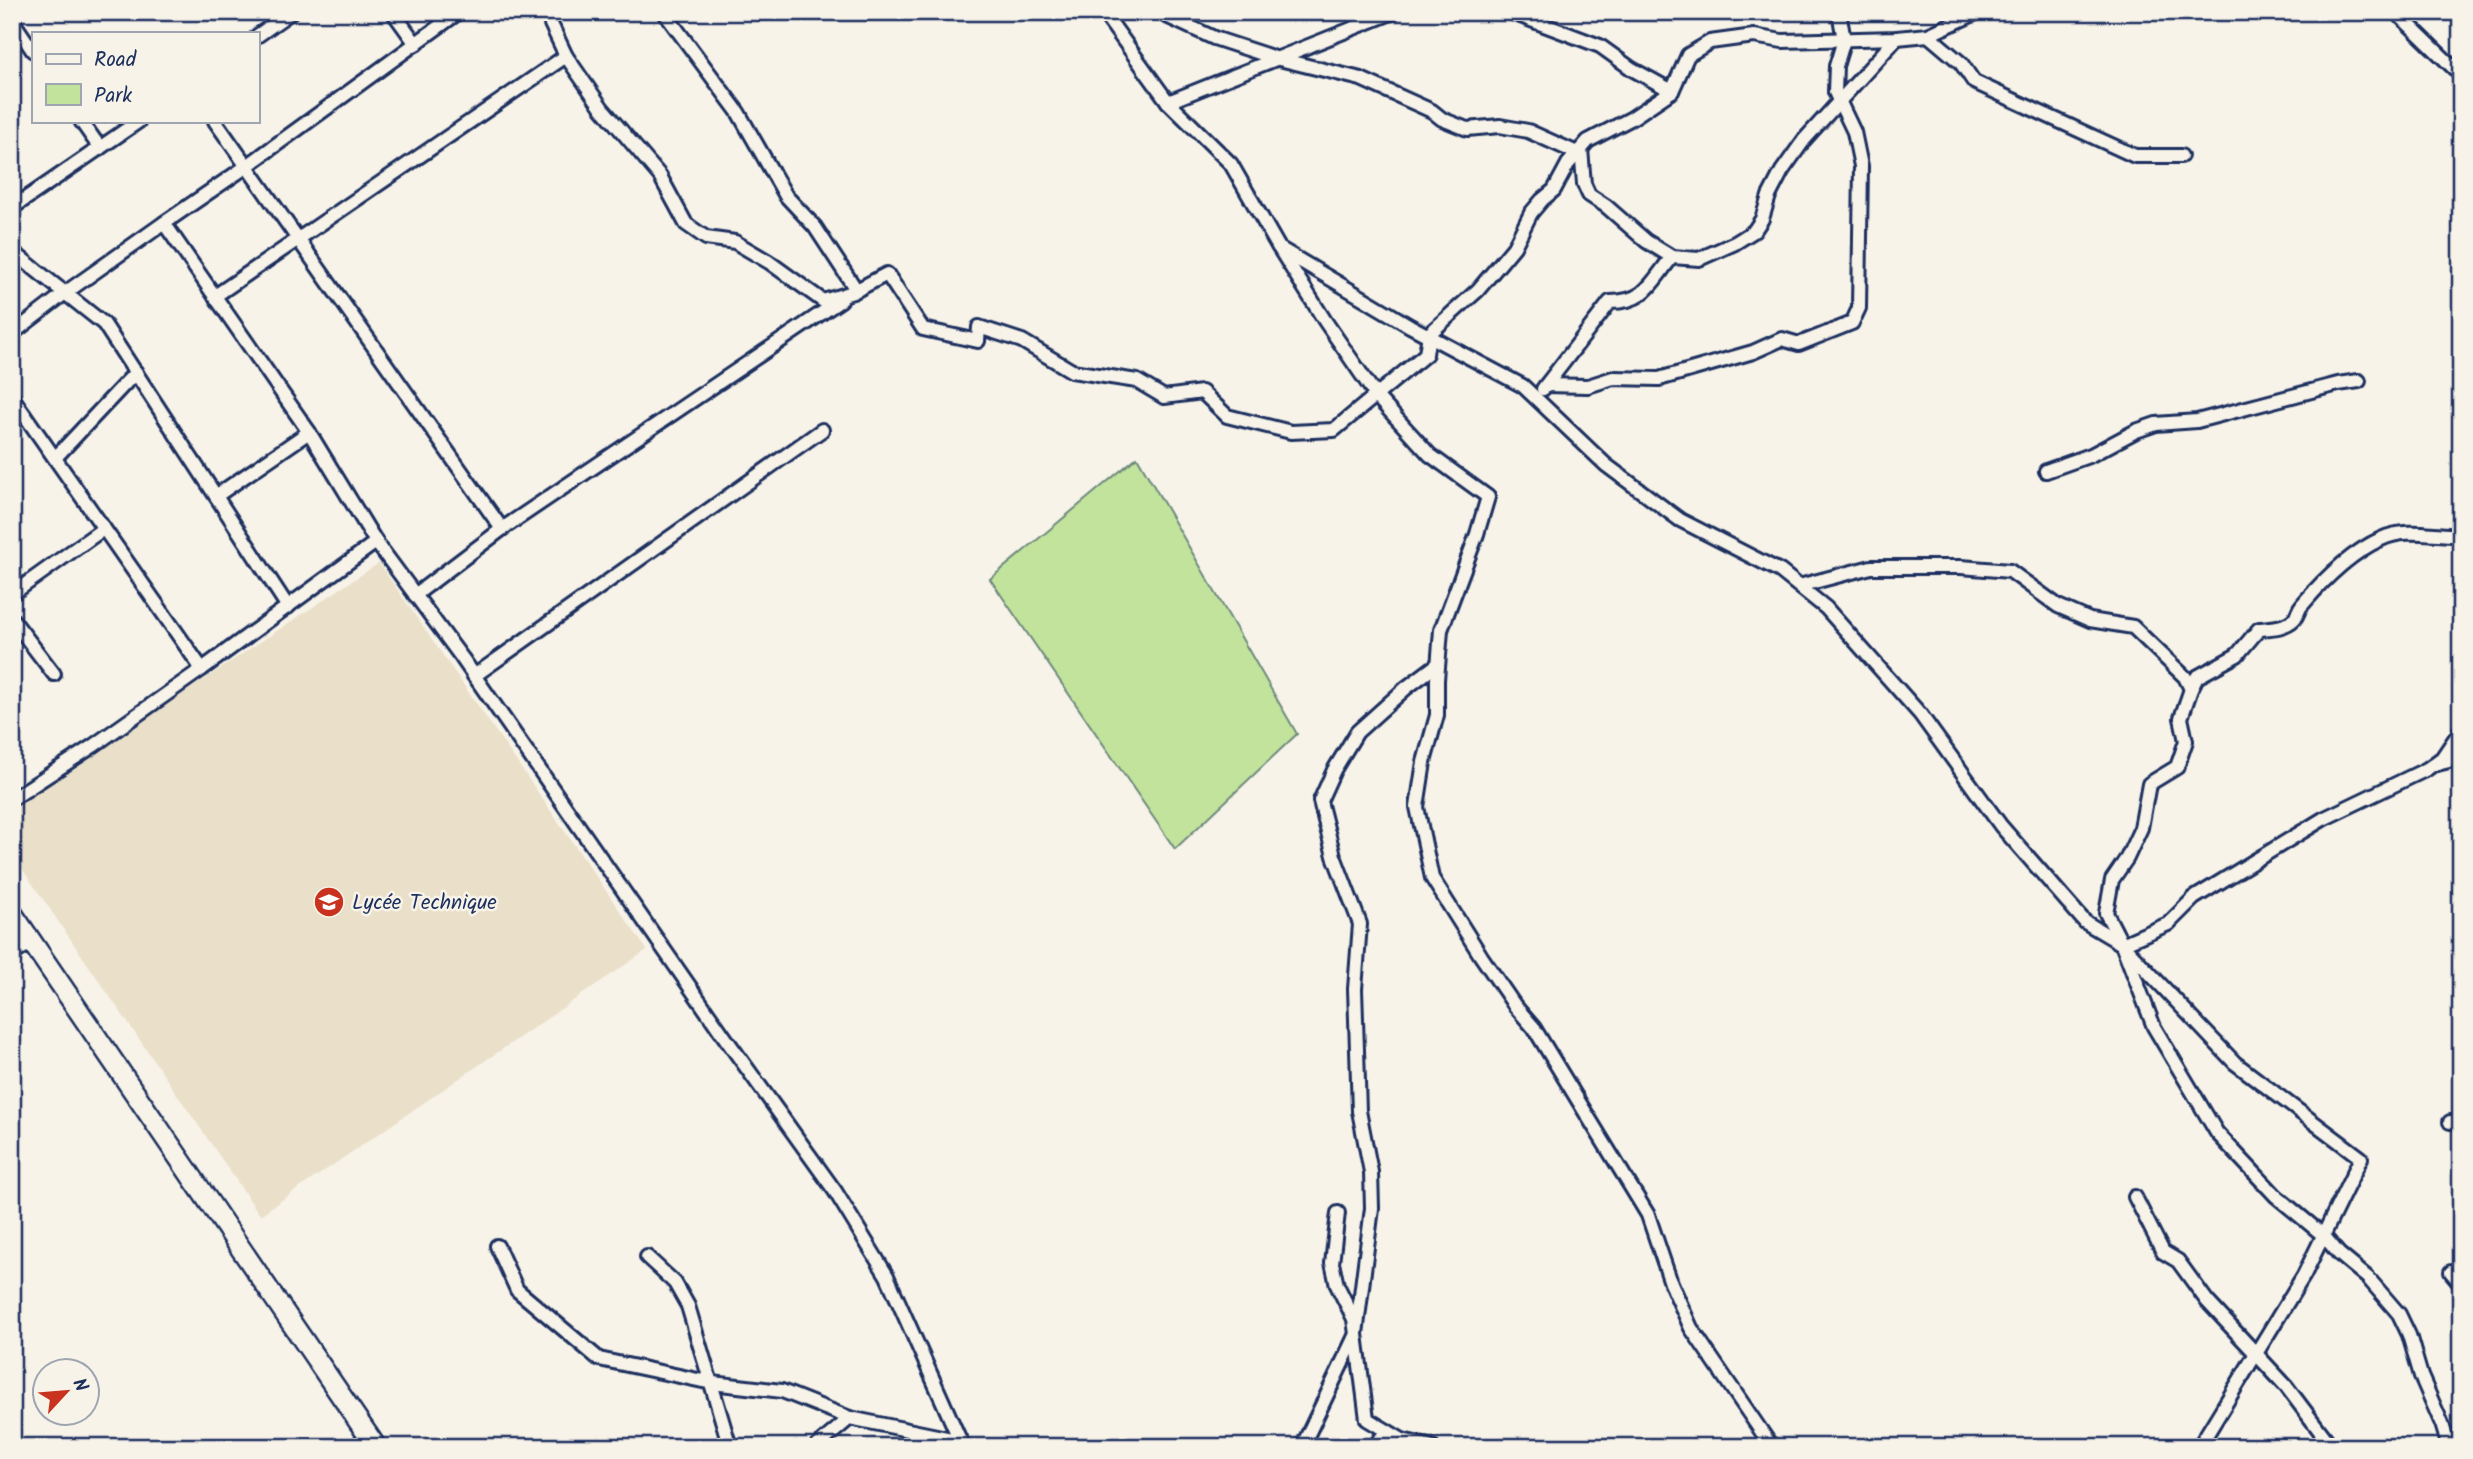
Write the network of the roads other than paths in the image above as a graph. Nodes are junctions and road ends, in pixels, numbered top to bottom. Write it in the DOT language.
graph roads {
  1 [pos="291,12"];
  2 [pos="393,12"];
  3 [pos="459,12"];
  4 [pos="549,12"];
  5 [pos="664,12"];
  6 [pos="1102,12"];
  7 [pos="1158,12"];
  8 [pos="1394,12"];
  9 [pos="1510,12"];
  10 [pos="1839,12"];
  11 [pos="1979,12"];
  12 [pos="2396,12"];
  13 [pos="12,20"];
  14 [pos="259,35"];
  15 [pos="1928,35"];
  16 [pos="1897,38"];
  17 [pos="1844,40"];
  18 [pos="416,44"];
  19 [pos="32,50"];
  20 [pos="566,56"];
  21 [pos="1275,58"];
  22 [pos="2461,75"];
  23 [pos="1672,92"];
  24 [pos="1841,101"];
  25 [pos="1168,102"];
  26 [pos="82,122"];
  27 [pos="138,122"];
  28 [pos="216,122"];
  29 [pos="100,148"];
  30 [pos="1579,151"];
  31 [pos="2180,156"];
  32 [pos="247,166"];
  33 [pos="12,208"];
  34 [pos="164,223"];
  35 [pos="298,238"];
  36 [pos="1279,248"];
  37 [pos="12,251"];
  38 [pos="1672,257"];
  39 [pos="889,264"];
  40 [pos="854,290"];
  41 [pos="65,293"];
  42 [pos="215,296"];
  43 [pos="12,334"];
  44 [pos="1429,334"];
  45 [pos="136,372"];
  46 [pos="2360,381"];
  47 [pos="1546,385"];
  48 [pos="12,397"];
  49 [pos="1377,397"];
  50 [pos="1536,398"];
  51 [pos="822,430"];
  52 [pos="309,432"];
  53 [pos="55,458"];
  54 [pos="2046,471"];
  55 [pos="216,496"];
  56 [pos="103,529"];
  57 [pos="502,529"];
  58 [pos="2461,535"];
  59 [pos="376,541"];
  60 [pos="1799,586"];
  61 [pos="12,594"];
  62 [pos="415,595"];
  63 [pos="288,607"];
  64 [pos="12,619"];
  65 [pos="1438,664"];
  66 [pos="202,669"];
  67 [pos="54,674"];
  68 [pos="474,676"];
  69 [pos="2191,689"];
  70 [pos="2461,730"];
  71 [pos="2459,758"];
  72 [pos="2431,766"];
  73 [pos="12,799"];
  74 [pos="12,913"];
  75 [pos="31,942"];
  76 [pos="2122,944"];
  77 [pos="12,955"];
  78 [pos="2135,1197"];
  79 [pos="1338,1213"];
  80 [pos="2323,1234"];
  81 [pos="497,1246"];
  82 [pos="647,1257"];
  83 [pos="2451,1272"];
  84 [pos="2461,1284"];
  85 [pos="1356,1334"];
  86 [pos="2256,1353"];
  87 [pos="712,1383"];
  88 [pos="850,1418"];
  89 [pos="1387,1431"];
  90 [pos="962,1444"];
  91 [pos="376,1447"];
  92 [pos="730,1447"];
  93 [pos="816,1447"];
  94 [pos="1302,1447"];
  95 [pos="1374,1447"];
  96 [pos="1433,1447"];
  97 [pos="1772,1447"];
  98 [pos="2199,1447"];
  99 [pos="2332,1447"];
  100 [pos="2449,1447"];
  1 -- 14 [label="street"];
  2 -- 18 [label="street"];
  3 -- 18 [label="street"];
  4 -- 20 [label="street"];
  5 -- 40 [label="street"];
  6 -- 25 [label="street"];
  7 -- 21 [label="street"];
  8 -- 21 [label="street"];
  9 -- 23 [label="street"];
  10 -- 17 [label="street"];
  11 -- 15 [label="street"];
  12 -- 22 [label="street"];
  13 -- 19 [label="street"];
  15 -- 16 [label="street"];
  15 -- 31 [label="street"];
  16 -- 17 [label="street"];
  16 -- 24 [label="street"];
  17 -- 23 [label="street"];
  17 -- 24 [label="street"];
  18 -- 32 [label="street"];
  20 -- 35 [label="street"];
  20 -- 40 [label="street"];
  21 -- 25 [label="street"];
  21 -- 30 [label="street"];
  23 -- 30 [label="street"];
  24 -- 38 [label="street"];
  24 -- 47 [label="street"];
  25 -- 36 [label="street"];
  26 -- 29 [label="street"];
  27 -- 29 [label="street"];
  28 -- 32 [label="street"];
  29 -- 33 [label="street"];
  30 -- 38 [label="street"];
  30 -- 44 [label="street"];
  32 -- 34 [label="street"];
  32 -- 35 [label="street"];
  34 -- 41 [label="street"];
  34 -- 42 [label="street"];
  35 -- 42 [label="street"];
  35 -- 57 [label="street"];
  36 -- 44 [label="street"];
  36 -- 49 [label="street"];
  37 -- 41 [label="street"];
  38 -- 47 [label="street"];
  39 -- 40 [label="street"];
  40 -- 49 [label="street"];
  40 -- 57 [label="street"];
  41 -- 43 [label="street"];
  41 -- 45 [label="street"];
  42 -- 52 [label="street"];
  44 -- 49 [label="street"];
  44 -- 50 [label="street"];
  45 -- 53 [label="street"];
  45 -- 55 [label="street"];
  46 -- 54 [label="street"];
  47 -- 50 [label="street"];
  48 -- 53 [label="street"];
  49 -- 65 [label="street"];
  50 -- 60 [label="street"];
  51 -- 68 [label="street"];
  52 -- 55 [label="street"];
  52 -- 59 [label="street"];
  53 -- 56 [label="street"];
  55 -- 63 [label="street"];
  56 -- 61 [label="street"];
  56 -- 66 [label="street"];
  57 -- 62 [label="street"];
  58 -- 69 [label="street"];
  59 -- 62 [label="street"];
  59 -- 63 [label="street"];
  60 -- 69 [label="street"];
  60 -- 76 [label="street"];
  62 -- 68 [label="street"];
  63 -- 66 [label="street"];
  64 -- 67 [label="street"];
  65 -- 85 [label="street"];
  65 -- 97 [label="street"];
  66 -- 73 [label="street"];
  68 -- 90 [label="street"];
  69 -- 76 [label="street"];
  70 -- 72 [label="street"];
  71 -- 72 [label="street"];
  72 -- 76 [label="street"];
  74 -- 75 [label="main road"];
  75 -- 77 [label="street"];
  75 -- 91 [label="main road"];
  76 -- 80 [label="street"];
  76 -- 80 [label="street"];
  78 -- 86 [label="street"];
  79 -- 85 [label="street"];
  80 -- 86 [label="street"];
  80 -- 100 [label="street"];
  81 -- 87 [label="street"];
  82 -- 87 [label="street"];
  83 -- 84 [label="street"];
  85 -- 89 [label="street"];
  85 -- 94 [label="street"];
  86 -- 98 [label="street"];
  86 -- 99 [label="street"];
  87 -- 88 [label="street"];
  87 -- 92 [label="street"];
  88 -- 90 [label="street"];
  88 -- 93 [label="street"];
  89 -- 95 [label="street"];
  89 -- 96 [label="street"];
}
